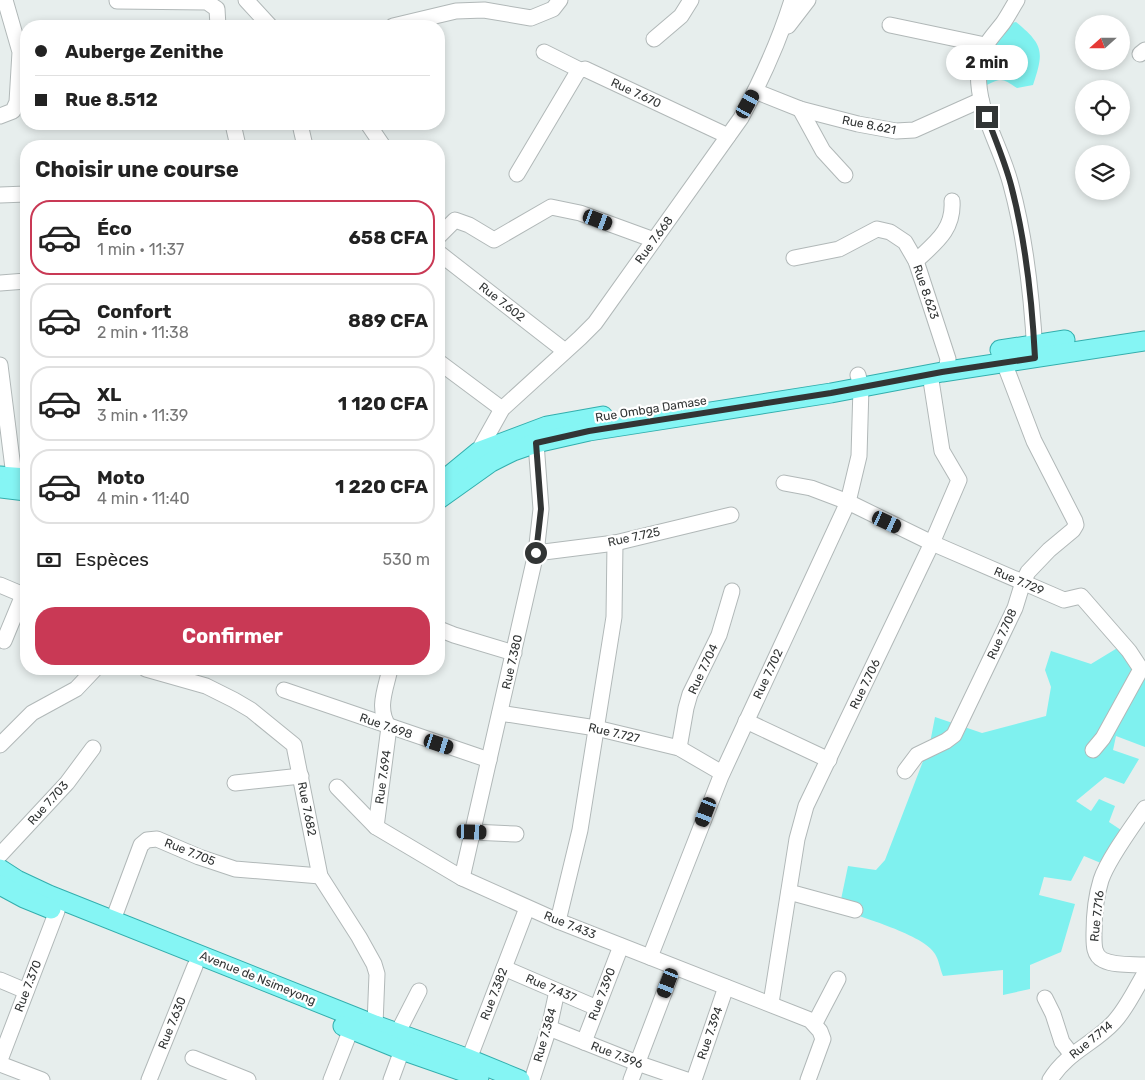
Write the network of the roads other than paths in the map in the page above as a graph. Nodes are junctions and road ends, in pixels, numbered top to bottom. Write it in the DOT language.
graph roads {
  1 [pos="5,0"];
  2 [pos="246,0"];
  3 [pos="560,0"];
  4 [pos="690,0"];
  5 [pos="792,0"];
  6 [pos="808,0"];
  7 [pos="1016,0"];
  8 [pos="117,1"];
  9 [pos="220,4"];
  10 [pos="219,20"];
  11 [pos="264,20"];
  12 [pos="418,20"];
  13 [pos="890,25"];
  14 [pos="782,35"];
  15 [pos="654,39"];
  16 [pos="985,45"];
  17 [pos="544,52"];
  18 [pos="580,70"];
  19 [pos="756,91"];
  20 [pos="980,100"];
  21 [pos="800,109"];
  22 [pos="0,116"];
  23 [pos="728,136"];
  24 [pos="517,174"];
  25 [pos="845,175"];
  26 [pos="20,194"];
  27 [pos="0,195"];
  28 [pos="952,201"];
  29 [pos="445,230"];
  30 [pos="654,240"];
  31 [pos="445,258"];
  32 [pos="794,258"];
  33 [pos="916,261"];
  34 [pos="20,281"];
  35 [pos="0,283"];
  36 [pos="1145,329"];
  37 [pos="1145,341"];
  38 [pos="565,351"];
  39 [pos="1035,351"];
  40 [pos="1002,356"];
  41 [pos="0,366"];
  42 [pos="445,366"];
  43 [pos="941,368"];
  44 [pos="860,381"];
  45 [pos="502,409"];
  46 [pos="536,443"];
  47 [pos="485,457"];
  48 [pos="10,479"];
  49 [pos="445,480"];
  50 [pos="784,483"];
  51 [pos="445,494"];
  52 [pos="848,502"];
  53 [pos="731,514"];
  54 [pos="615,543"];
  55 [pos="932,543"];
  56 [pos="536,553"];
  57 [pos="1023,582"];
  58 [pos="0,585"];
  59 [pos="732,591"];
  60 [pos="20,593"];
  61 [pos="20,606"];
  62 [pos="445,631"];
  63 [pos="4,641"];
  64 [pos="514,653"];
  65 [pos="89,675"];
  66 [pos="172,675"];
  67 [pos="389,675"];
  68 [pos="284,690"];
  69 [pos="500,713"];
  70 [pos="746,720"];
  71 [pos="390,727"];
  72 [pos="596,728"];
  73 [pos="0,745"];
  74 [pos="93,748"];
  75 [pos="679,748"];
  76 [pos="1093,750"];
  77 [pos="489,760"];
  78 [pos="828,760"];
  79 [pos="905,771"];
  80 [pos="722,773"];
  81 [pos="301,776"];
  82 [pos="235,784"];
  83 [pos="337,787"];
  84 [pos="1145,808"];
  85 [pos="376,827"];
  86 [pos="472,832"];
  87 [pos="516,834"];
  88 [pos="0,855"];
  89 [pos="0,869"];
  90 [pos="320,876"];
  91 [pos="462,878"];
  92 [pos="0,884"];
  93 [pos="789,892"];
  94 [pos="528,908"];
  95 [pos="855,910"];
  96 [pos="56,911"];
  97 [pos="113,920"];
  98 [pos="558,921"];
  99 [pos="620,946"];
  100 [pos="650,957"];
  101 [pos="1145,964"];
  102 [pos="195,966"];
  103 [pos="674,967"];
  104 [pos="504,968"];
  105 [pos="1145,972"];
  106 [pos="838,979"];
  107 [pos="0,980"];
  108 [pos="726,987"];
  109 [pos="26,991"];
  110 [pos="419,991"];
  111 [pos="557,991"];
  112 [pos="1045,998"];
  113 [pos="771,1004"];
  114 [pos="597,1008"];
  115 [pos="374,1025"];
  116 [pos="818,1027"];
  117 [pos="549,1028"];
  118 [pos="351,1029"];
  119 [pos="400,1041"];
  120 [pos="584,1042"];
  121 [pos="1072,1055"];
  122 [pos="193,1058"];
  123 [pos="0,1062"];
  124 [pos="637,1063"];
  125 [pos="464,1070"];
  126 [pos="1052,1076"];
  127 [pos="42,1080"];
  128 [pos="149,1080"];
  129 [pos="248,1080"];
  130 [pos="331,1080"];
  131 [pos="391,1080"];
  132 [pos="486,1080"];
  133 [pos="520,1080"];
  134 [pos="532,1080"];
  135 [pos="630,1080"];
  136 [pos="687,1080"];
  137 [pos="694,1080"];
  138 [pos="797,1080"];
  139 [pos="808,1080"];
  1 -- 22 [label="street"];
  2 -- 11 [label="street"];
  3 -- 12 [label="street"];
  4 -- 15 [label="street"];
  5 -- 14 [label="street, Rue 7.668"];
  6 -- 14 [label="street"];
  7 -- 16 [label="street"];
  8 -- 9 [label="street"];
  9 -- 10 [label="street"];
  13 -- 16 [label="street"];
  14 -- 19 [label="street, Rue 7.668"];
  16 -- 20 [label="street"];
  17 -- 18 [label="street, Rue 7.670"];
  18 -- 23 [label="street, Rue 7.670"];
  18 -- 24 [label="street"];
  19 -- 21 [label="street, Rue 8.621"];
  19 -- 23 [label="street, Rue 7.668"];
  20 -- 21 [label="street, Rue 8.621"];
  20 -- 39 [label="street"];
  21 -- 25 [label="street"];
  23 -- 30 [label="street, Rue 7.668"];
  26 -- 27 [label="street"];
  28 -- 33 [label="street"];
  29 -- 30 [label="street"];
  30 -- 38 [label="street, Rue 7.668"];
  31 -- 38 [label="street, Rue 7.602"];
  32 -- 33 [label="street, Rue 8.623"];
  33 -- 43 [label="street, Rue 8.623"];
  34 -- 35 [label="street"];
  36 -- 39 [label="main road, Rue Ombga Damase"];
  37 -- 39 [label="main road, Rue Ombga Damase"];
  38 -- 45 [label="street, Rue 7.668"];
  39 -- 40 [label="main road, Rue Ombga Damase"];
  40 -- 43 [label="main road, Rue Ombga Damase"];
  40 -- 57 [label="street, Rue 7.708"];
  41 -- 48 [label="street"];
  42 -- 45 [label="street"];
  43 -- 44 [label="main road, Rue Ombga Damase"];
  43 -- 55 [label="street, Rue 7.706"];
  44 -- 46 [label="main road, Rue Ombga Damase"];
  44 -- 47 [label="main road, Rue Ombga Damase"];
  44 -- 52 [label="street, Rue 7.702"];
  45 -- 47 [label="street, Rue 7.668"];
  46 -- 47 [label="main road, Rue Ombga Damase"];
  46 -- 56 [label="street, Rue 7.380"];
  47 -- 49 [label="main road, Rue Ombga Damase"];
  47 -- 51 [label="main road, Rue Ombga Damase"];
  50 -- 52 [label="street, Rue 7.729"];
  52 -- 55 [label="street, Rue 7.729"];
  52 -- 70 [label="street, Rue 7.702"];
  53 -- 54 [label="street, Rue 7.725"];
  54 -- 56 [label="street, Rue 7.725"];
  54 -- 72 [label="street"];
  55 -- 57 [label="street, Rue 7.729"];
  55 -- 78 [label="street, Rue 7.706"];
  56 -- 64 [label="street, Rue 7.380"];
  57 -- 76 [label="street, Rue 7.729"];
  57 -- 79 [label="street, Rue 7.708"];
  58 -- 60 [label="street"];
  59 -- 75 [label="street, Rue 7.704"];
  61 -- 63 [label="street"];
  62 -- 64 [label="street"];
  64 -- 69 [label="street, Rue 7.380"];
  65 -- 73 [label="street"];
  66 -- 81 [label="street, Rue 7.682"];
  67 -- 71 [label="street, Rue 7.694"];
  68 -- 71 [label="street, Rue 7.698"];
  69 -- 72 [label="street, Rue 7.727"];
  69 -- 77 [label="street, Rue 7.380"];
  70 -- 78 [label="street"];
  70 -- 80 [label="street, Rue 7.702"];
  71 -- 77 [label="street, Rue 7.698"];
  71 -- 85 [label="street, Rue 7.694"];
  72 -- 75 [label="street, Rue 7.727"];
  72 -- 98 [label="street"];
  74 -- 88 [label="street, Rue 7.703"];
  75 -- 80 [label="street, Rue 7.727"];
  77 -- 86 [label="street, Rue 7.380"];
  78 -- 93 [label="street, Rue 7.706"];
  80 -- 100 [label="street, Rue 7.702"];
  81 -- 82 [label="street"];
  81 -- 90 [label="street, Rue 7.682"];
  83 -- 85 [label="street, Rue 7.433"];
  84 -- 101 [label="street, Rue 7.716"];
  85 -- 91 [label="street, Rue 7.433"];
  86 -- 87 [label="street"];
  86 -- 91 [label="street, Rue 7.380"];
  89 -- 97 [label="main road, Avenue de Nsimeyong"];
  90 -- 97 [label="street, Rue 7.705"];
  90 -- 115 [label="street, Rue 7.682"];
  91 -- 94 [label="street, Rue 7.433"];
  92 -- 96 [label="main road, Avenue de Nsimeyong"];
  93 -- 95 [label="street"];
  93 -- 113 [label="street, Rue 7.706"];
  94 -- 98 [label="street, Rue 7.433"];
  94 -- 104 [label="street, Rue 7.382"];
  96 -- 102 [label="main road, Avenue de Nsimeyong"];
  96 -- 109 [label="street, Rue 7.370"];
  97 -- 115 [label="main road, Avenue de Nsimeyong"];
  98 -- 99 [label="street, Rue 7.433"];
  99 -- 100 [label="street, Rue 7.433"];
  99 -- 114 [label="street, Rue 7.390"];
  100 -- 103 [label="street, Rue 7.433"];
  102 -- 118 [label="main road, Avenue de Nsimeyong"];
  102 -- 128 [label="street, Rue 7.630"];
  103 -- 108 [label="street, Rue 7.433"];
  103 -- 124 [label="street"];
  104 -- 111 [label="street, Rue 7.437"];
  104 -- 125 [label="street, Rue 7.382"];
  105 -- 121 [label="street, Rue 7.714"];
  106 -- 116 [label="street"];
  107 -- 109 [label="street"];
  108 -- 113 [label="street, Rue 7.433"];
  108 -- 137 [label="street, Rue 7.394"];
  109 -- 123 [label="street, Rue 7.370"];
  110 -- 119 [label="street"];
  111 -- 114 [label="street, Rue 7.437"];
  111 -- 117 [label="street, Rue 7.384"];
  112 -- 121 [label="street"];
  113 -- 116 [label="street, Rue 7.433"];
  114 -- 120 [label="street, Rue 7.390"];
  115 -- 119 [label="main road, Avenue de Nsimeyong"];
  116 -- 138 [label="street"];
  116 -- 139 [label="street"];
  117 -- 120 [label="street, Rue 7.396"];
  117 -- 134 [label="street, Rue 7.384"];
  118 -- 119 [label="main road, Avenue de Nsimeyong"];
  118 -- 130 [label="street"];
  119 -- 125 [label="main road, Avenue de Nsimeyong"];
  119 -- 131 [label="street"];
  120 -- 124 [label="street, Rue 7.396"];
  121 -- 126 [label="street, Rue 7.714"];
  122 -- 129 [label="street"];
  123 -- 127 [label="street"];
  124 -- 135 [label="street"];
  124 -- 136 [label="street, Rue 7.396"];
  125 -- 132 [label="main road, Avenue de Nsimeyong"];
  125 -- 133 [label="main road, Avenue de Nsimeyong"];
}
